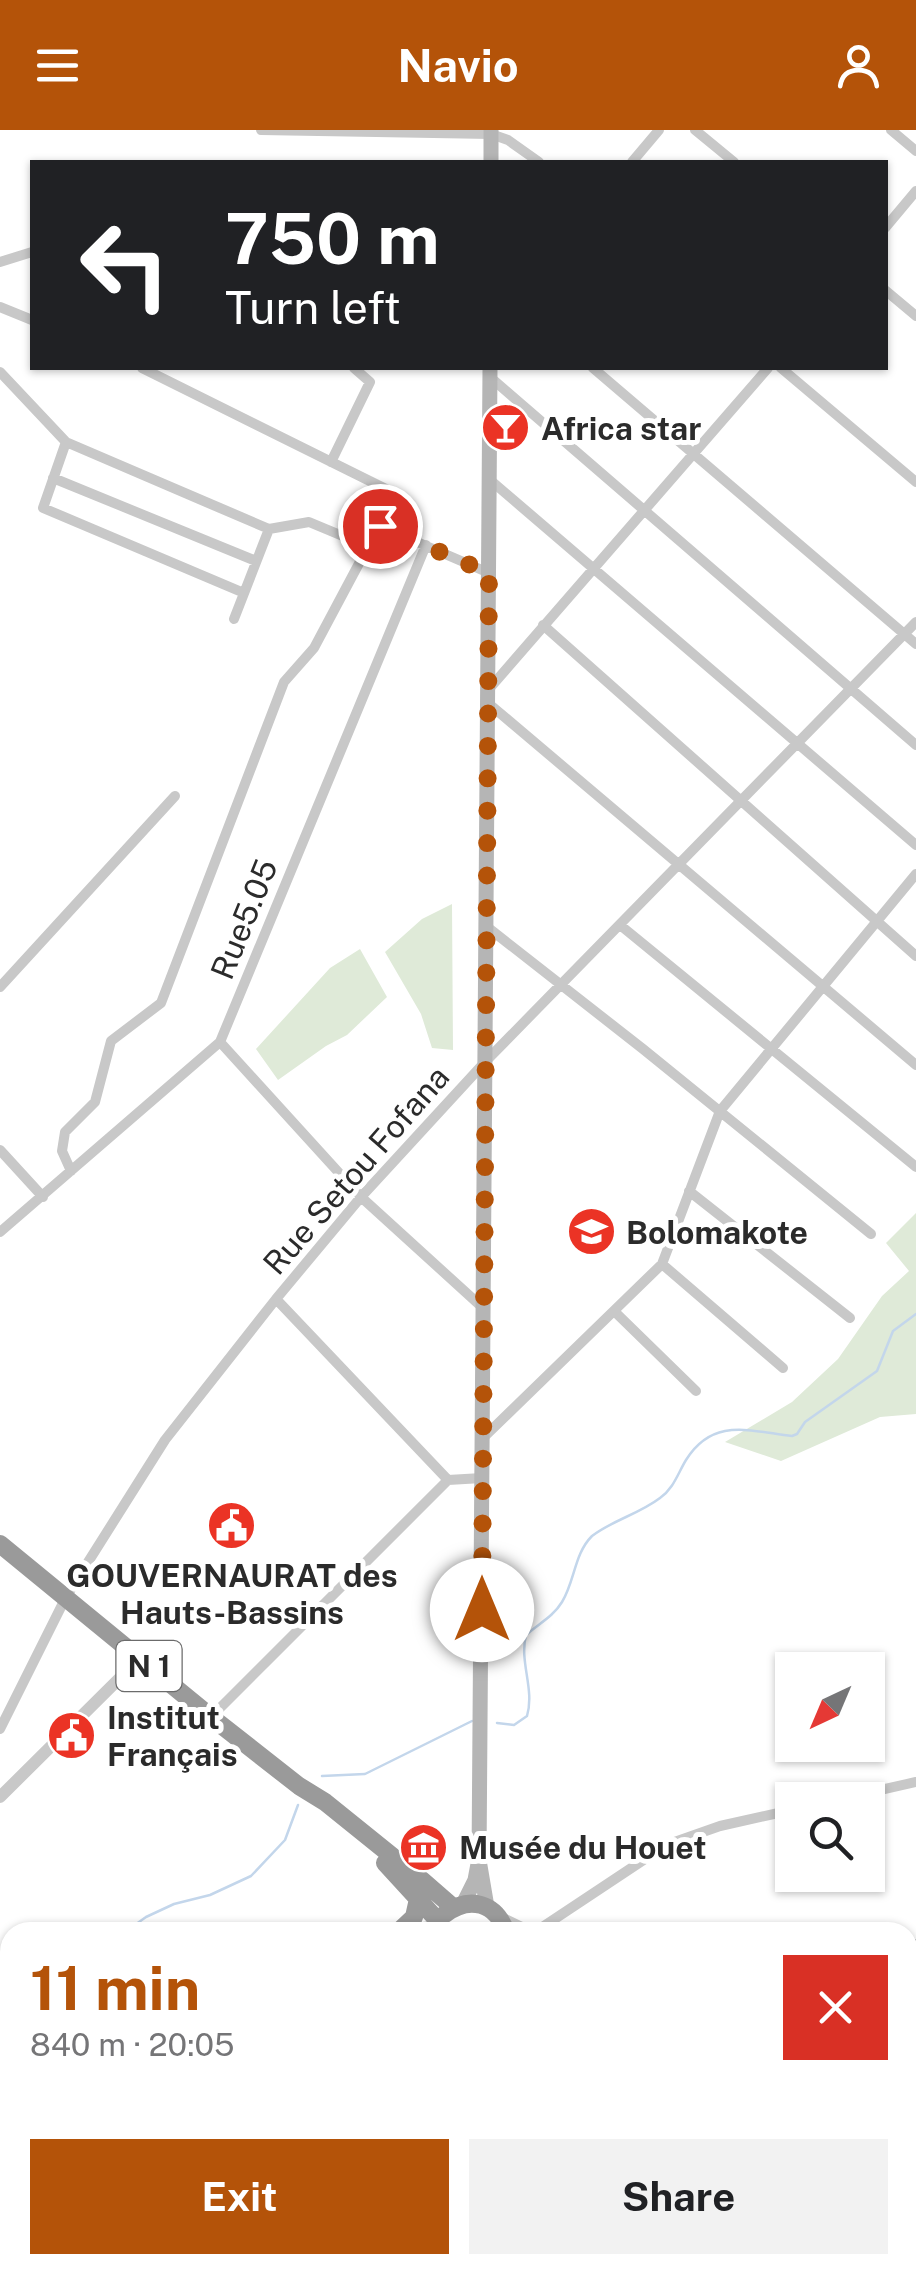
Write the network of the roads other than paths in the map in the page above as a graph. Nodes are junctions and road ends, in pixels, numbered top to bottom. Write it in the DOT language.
graph roads {
  1 [pos="261,130"];
  2 [pos="659,130"];
  3 [pos="695,130"];
  4 [pos="891,130"];
  5 [pos="491,132"];
  6 [pos="916,152"];
  7 [pos="491,160"];
  8 [pos="536,160"];
  9 [pos="634,160"];
  10 [pos="732,160"];
  11 [pos="916,191"];
  12 [pos="888,224"];
  13 [pos="30,253"];
  14 [pos="0,262"];
  15 [pos="888,293"];
  16 [pos="0,306"];
  17 [pos="916,316"];
  18 [pos="30,319"];
  19 [pos="146,370"];
  20 [pos="356,370"];
  21 [pos="595,370"];
  22 [pos="766,370"];
  23 [pos="783,370"];
  24 [pos="0,372"];
  25 [pos="490,372"];
  26 [pos="66,442"];
  27 [pos="692,452"];
  28 [pos="331,462"];
  29 [pos="54,478"];
  30 [pos="489,479"];
  31 [pos="916,482"];
  32 [pos="643,510"];
  33 [pos="380,526"];
  34 [pos="269,529"];
  35 [pos="426,546"];
  36 [pos="368,547"];
  37 [pos="256,561"];
  38 [pos="594,569"];
  39 [pos="489,573"];
  40 [pos="244,593"];
  41 [pos="234,619"];
  42 [pos="916,622"];
  43 [pos="544,624"];
  44 [pos="905,634"];
  45 [pos="916,644"];
  46 [pos="851,689"];
  47 [pos="488,696"];
  48 [pos="798,744"];
  49 [pos="916,745"];
  50 [pos="176,796"];
  51 [pos="741,802"];
  52 [pos="916,845"];
  53 [pos="679,864"];
  54 [pos="916,874"];
  55 [pos="877,922"];
  56 [pos="620,925"];
  57 [pos="486,926"];
  58 [pos="916,956"];
  59 [pos="561,986"];
  60 [pos="0,987"];
  61 [pos="823,988"];
  62 [pos="220,1042"];
  63 [pos="772,1050"];
  64 [pos="486,1061"];
  65 [pos="916,1066"];
  66 [pos="720,1111"];
  67 [pos="0,1150"];
  68 [pos="916,1167"];
  69 [pos="72,1171"];
  70 [pos="689,1191"];
  71 [pos="43,1197"];
  72 [pos="361,1197"];
  73 [pos="0,1232"];
  74 [pos="871,1234"];
  75 [pos="662,1264"];
  76 [pos="276,1299"];
  77 [pos="484,1308"];
  78 [pos="614,1311"];
  79 [pos="850,1318"];
  80 [pos="783,1368"];
  81 [pos="696,1391"];
  82 [pos="482,1439"];
  83 [pos="482,1478"];
  84 [pos="448,1480"];
  85 [pos="0,1544"];
  86 [pos="66,1597"];
  87 [pos="140,1658"];
  88 [pos="211,1717"];
  89 [pos="0,1730"];
  90 [pos="916,1782"];
  91 [pos="300,1786"];
  92 [pos="885,1789"];
  93 [pos="0,1797"];
  94 [pos="775,1814"];
  95 [pos="479,1860"];
  96 [pos="418,1900"];
  97 [pos="459,1906"];
  98 [pos="497,1918"];
  99 [pos="410,1922"];
  100 [pos="434,1922"];
  101 [pos="443,1922"];
  102 [pos="551,1922"];
  1 -- 5 [label="street"];
  2 -- 9 [label="street"];
  3 -- 10 [label="street"];
  4 -- 6 [label="street"];
  5 -- 7 [label="main road"];
  5 -- 8 [label="street"];
  11 -- 12 [label="street"];
  13 -- 14 [label="street"];
  15 -- 17 [label="street"];
  16 -- 18 [label="street"];
  19 -- 28 [label="street"];
  20 -- 28 [label="street"];
  21 -- 27 [label="street"];
  22 -- 27 [label="street"];
  23 -- 31 [label="street"];
  24 -- 26 [label="street"];
  25 -- 30 [label="main road"];
  25 -- 32 [label="street"];
  26 -- 29 [label="street"];
  26 -- 34 [label="street"];
  27 -- 32 [label="street"];
  27 -- 44 [label="street"];
  28 -- 33 [label="street"];
  29 -- 37 [label="street"];
  29 -- 40 [label="street"];
  30 -- 38 [label="street"];
  30 -- 39 [label="main road"];
  32 -- 38 [label="street"];
  32 -- 46 [label="street"];
  33 -- 35 [label="street"];
  33 -- 36 [label="street"];
  34 -- 36 [label="street"];
  34 -- 37 [label="street"];
  35 -- 39 [label="street"];
  35 -- 62 [label="street, Rue5.05"];
  36 -- 69 [label="street"];
  37 -- 40 [label="street"];
  38 -- 43 [label="street"];
  38 -- 48 [label="street"];
  39 -- 47 [label="main road"];
  40 -- 41 [label="street"];
  42 -- 44 [label="street, Rue Setou Fofana"];
  43 -- 47 [label="street"];
  43 -- 51 [label="street"];
  44 -- 45 [label="street"];
  44 -- 46 [label="street, Rue Setou Fofana"];
  46 -- 48 [label="street, Rue Setou Fofana"];
  46 -- 49 [label="street"];
  47 -- 53 [label="street"];
  47 -- 57 [label="main road"];
  48 -- 51 [label="street, Rue Setou Fofana"];
  48 -- 52 [label="street"];
  50 -- 60 [label="street"];
  51 -- 53 [label="street, Rue Setou Fofana"];
  51 -- 55 [label="street"];
  53 -- 56 [label="street, Rue Setou Fofana"];
  53 -- 61 [label="street"];
  54 -- 55 [label="street"];
  55 -- 58 [label="street"];
  55 -- 61 [label="street"];
  56 -- 59 [label="street, Rue Setou Fofana"];
  56 -- 63 [label="street"];
  57 -- 59 [label="street"];
  57 -- 64 [label="main road"];
  59 -- 64 [label="street, Rue Setou Fofana"];
  59 -- 66 [label="street"];
  61 -- 63 [label="street"];
  61 -- 65 [label="street"];
  62 -- 69 [label="street, Rue5.05"];
  62 -- 72 [label="street"];
  63 -- 66 [label="street"];
  63 -- 68 [label="street"];
  64 -- 72 [label="street, Rue Setou Fofana"];
  64 -- 77 [label="main road"];
  66 -- 70 [label="street"];
  66 -- 74 [label="street"];
  67 -- 71 [label="street"];
  69 -- 71 [label="street, Rue5.05"];
  70 -- 75 [label="street"];
  70 -- 79 [label="street"];
  71 -- 73 [label="street, Rue5.05"];
  72 -- 76 [label="street, Rue Setou Fofana"];
  72 -- 77 [label="street"];
  75 -- 78 [label="street"];
  75 -- 80 [label="street"];
  76 -- 84 [label="street"];
  76 -- 86 [label="street, Rue Setou Fofana"];
  77 -- 82 [label="main road"];
  78 -- 81 [label="street"];
  78 -- 82 [label="street"];
  82 -- 83 [label="main road"];
  83 -- 84 [label="street"];
  83 -- 95 [label="main road"];
  84 -- 88 [label="street"];
  85 -- 86 [label="highway, N 1"];
  86 -- 87 [label="highway, N 1"];
  86 -- 89 [label="street, Rue Setou Fofana"];
  87 -- 88 [label="highway, N 1"];
  87 -- 93 [label="street"];
  88 -- 91 [label="highway, N 1"];
  90 -- 92 [label="street"];
  91 -- 96 [label="highway, N 1"];
  91 -- 97 [label="highway, N 1"];
  94 -- 102 [label="street"];
  95 -- 97 [label="main road"];
  95 -- 98 [label="main road"];
  96 -- 99 [label="highway"];
  96 -- 100 [label="highway, N 1"];
  97 -- 98 [label="highway"];
  97 -- 101 [label="highway"];
}
